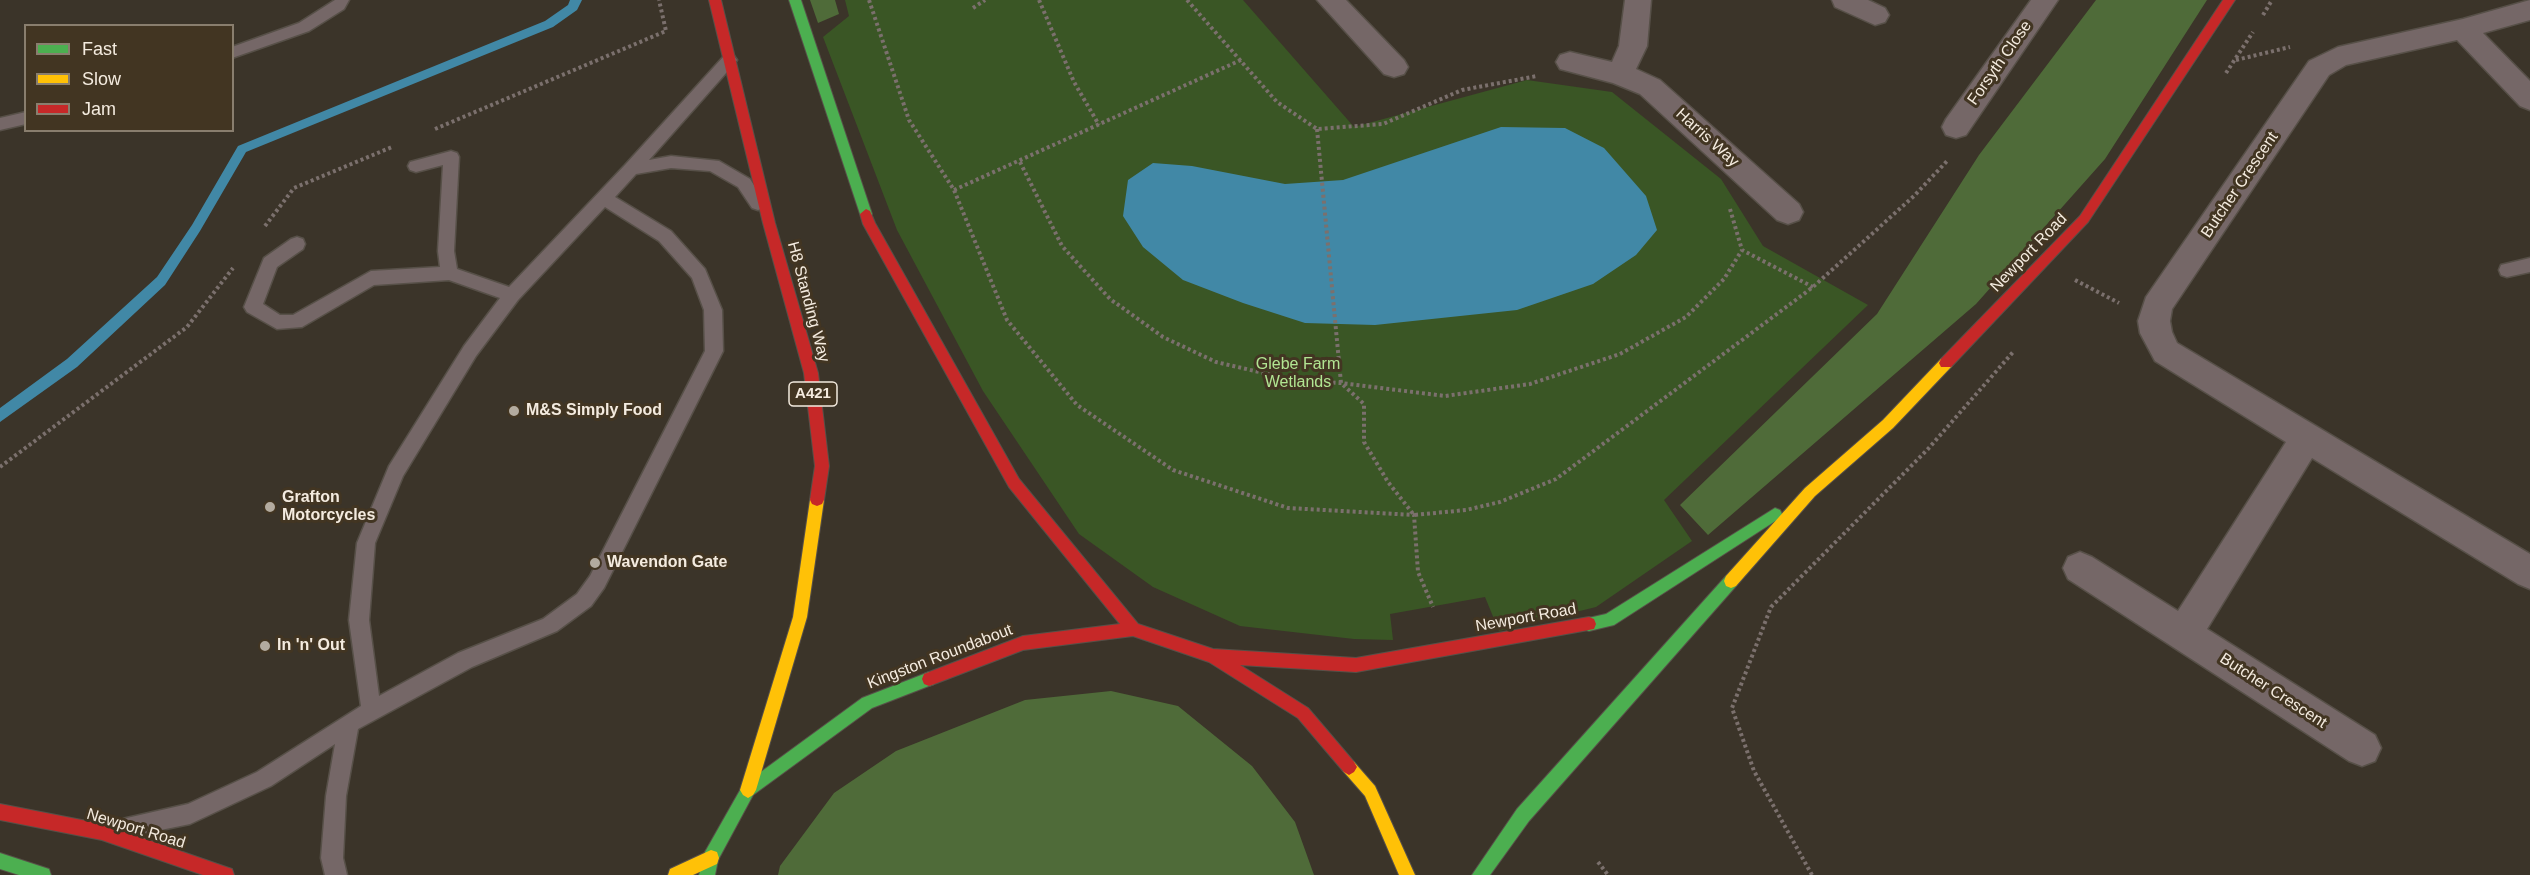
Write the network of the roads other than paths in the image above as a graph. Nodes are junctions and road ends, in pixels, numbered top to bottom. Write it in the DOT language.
graph roads {
  1 [pos="342,0"];
  2 [pos="715,0"];
  3 [pos="795,0"];
  4 [pos="1330,0"];
  5 [pos="1638,0"];
  6 [pos="2045,0"];
  7 [pos="2229,0"];
  8 [pos="2530,10"];
  9 [pos="2463,29"];
  10 [pos="234,52"];
  11 [pos="729,60"];
  12 [pos="1570,62"];
  13 [pos="1394,68"];
  14 [pos="1620,74"];
  15 [pos="2530,99"];
  16 [pos="24,118"];
  17 [pos="0,124"];
  18 [pos="1955,140"];
  19 [pos="416,166"];
  20 [pos="631,169"];
  21 [pos="604,198"];
  22 [pos="1788,212"];
  23 [pos="770,223"];
  24 [pos="297,244"];
  25 [pos="2530,265"];
  26 [pos="2506,270"];
  27 [pos="449,273"];
  28 [pos="512,295"];
  29 [pos="2307,438"];
  30 [pos="1810,492"];
  31 [pos="2080,568"];
  32 [pos="2530,573"];
  33 [pos="1133,629"];
  34 [pos="2184,633"];
  35 [pos="1213,656"];
  36 [pos="371,709"];
  37 [pos="349,723"];
  38 [pos="2362,748"];
  39 [pos="748,790"];
  40 [pos="0,812"];
  41 [pos="102,832"];
  42 [pos="711,858"];
  43 [pos="0,861"];
  44 [pos="43,875"];
  45 [pos="226,875"];
  46 [pos="336,875"];
  47 [pos="676,875"];
  48 [pos="707,875"];
  49 [pos="1407,875"];
  50 [pos="1480,875"];
  1 -- 10 [label="lane"];
  2 -- 11 [label="main road, H8 Standing Way / A421"];
  3 -- 33 [label="main road"];
  4 -- 13 [label="street"];
  5 -- 14 [label="street"];
  6 -- 18 [label="street, Forsyth Close"];
  7 -- 30 [label="main road, Newport Road"];
  8 -- 9 [label="street, Butcher Crescent"];
  9 -- 15 [label="street"];
  9 -- 29 [label="street, Butcher Crescent"];
  11 -- 20 [label="lane"];
  11 -- 23 [label="main road, H8 Standing Way / A421"];
  12 -- 14 [label="street, Harris Way"];
  14 -- 22 [label="street, Harris Way"];
  16 -- 17 [label="lane"];
  19 -- 27 [label="lane"];
  20 -- 21 [label="lane"];
  20 -- 23 [label="lane"];
  21 -- 28 [label="lane"];
  21 -- 36 [label="lane"];
  23 -- 39 [label="main road, H8 Standing Way / A421"];
  24 -- 27 [label="lane"];
  25 -- 26 [label="lane"];
  27 -- 28 [label="lane"];
  28 -- 36 [label="lane"];
  29 -- 32 [label="street"];
  29 -- 34 [label="street"];
  30 -- 35 [label="main road, Newport Road"];
  30 -- 50 [label="main road, Newport Road"];
  31 -- 34 [label="street, Butcher Crescent"];
  33 -- 35 [label="main road, Kingston Roundabout"];
  33 -- 39 [label="main road, Kingston Roundabout"];
  34 -- 38 [label="street, Butcher Crescent"];
  35 -- 49 [label="main road, Kingston Roundabout"];
  36 -- 37 [label="lane"];
  37 -- 41 [label="lane"];
  37 -- 46 [label="lane"];
  39 -- 42 [label="main road, Kingston Roundabout"];
  40 -- 41 [label="main road, Newport Road"];
  41 -- 45 [label="main road, Newport Road"];
  42 -- 47 [label="main road"];
  42 -- 48 [label="main road, Kingston Roundabout"];
  43 -- 44 [label="main road"];
}
